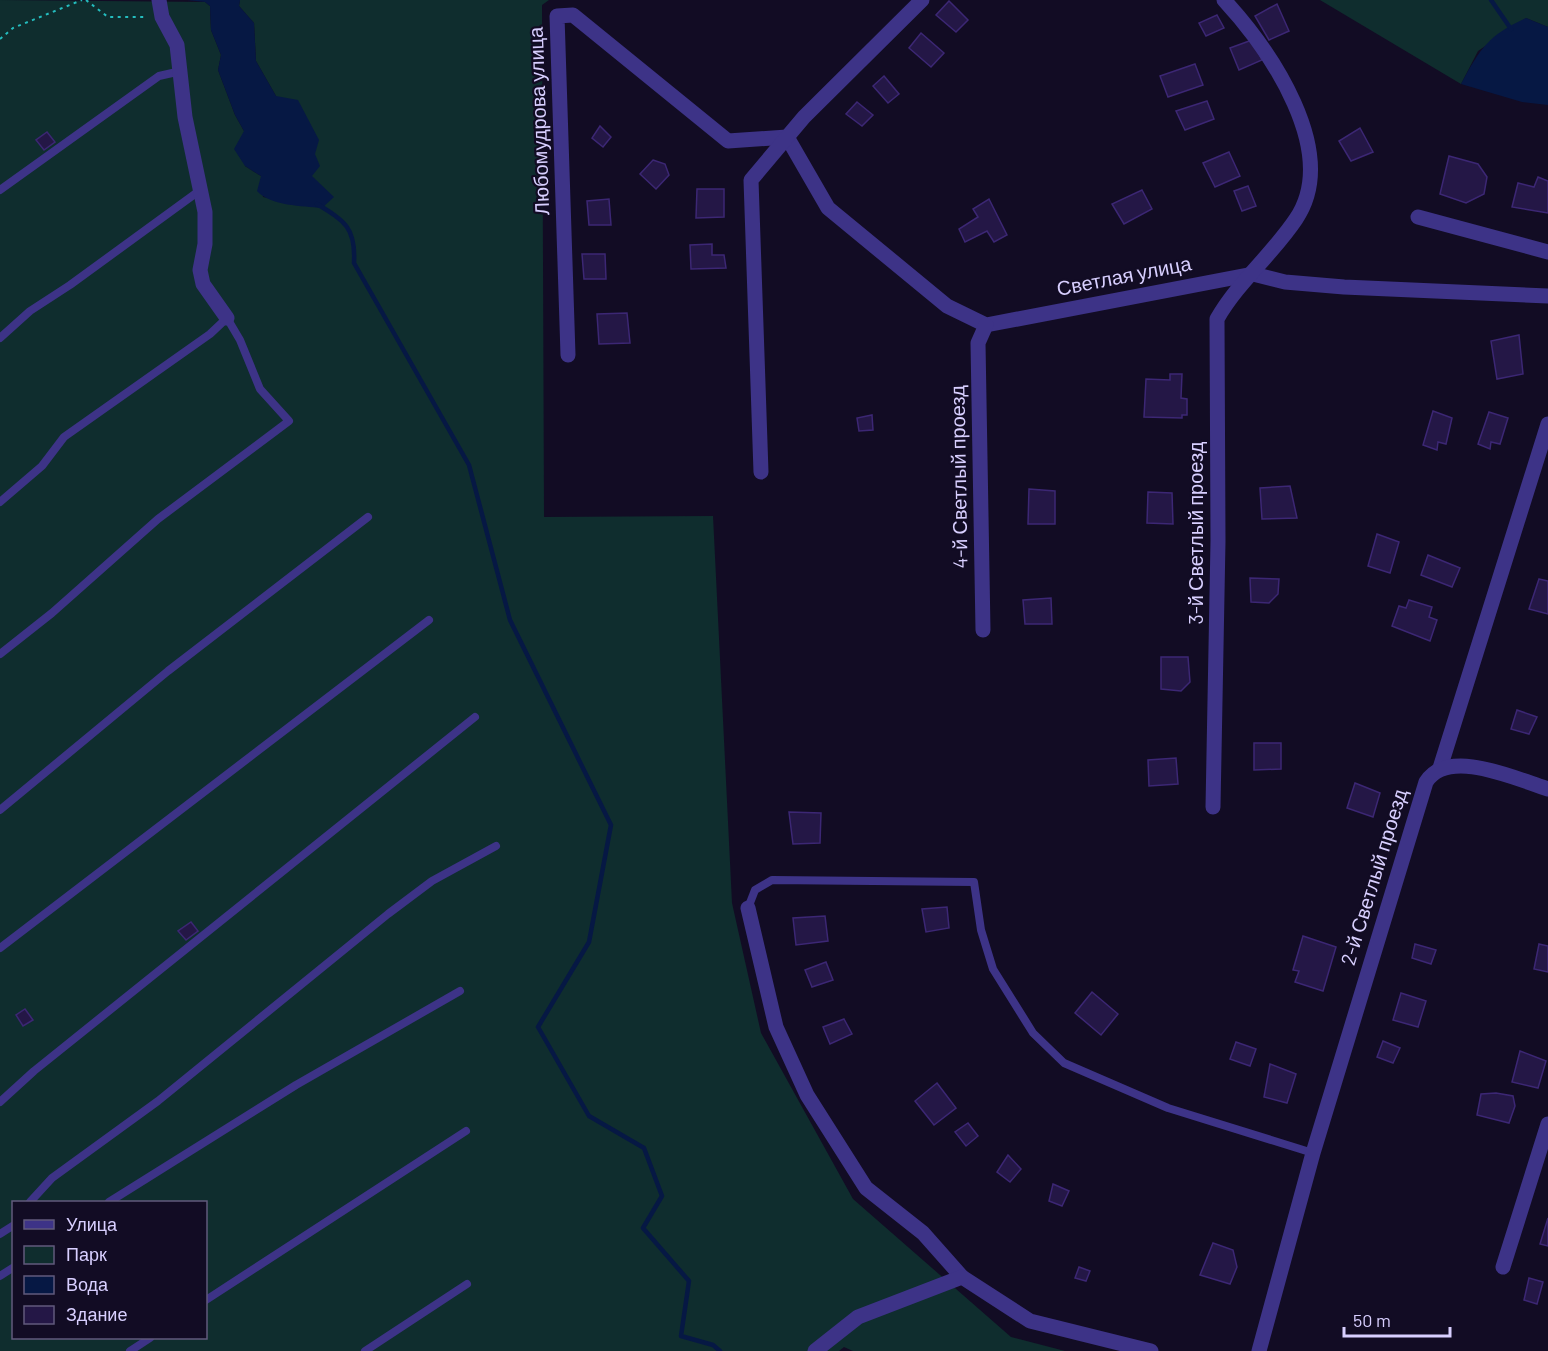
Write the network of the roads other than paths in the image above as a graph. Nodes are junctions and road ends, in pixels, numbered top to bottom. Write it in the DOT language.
graph roads {
  1 [pos="159,0"];
  2 [pos="922,0"];
  3 [pos="1224,0"];
  4 [pos="181,71"];
  5 [pos="787,138"];
  6 [pos="0,190"];
  7 [pos="199,191"];
  8 [pos="1418,217"];
  9 [pos="1548,252"];
  10 [pos="1253,274"];
  11 [pos="1548,296"];
  12 [pos="227,318"];
  13 [pos="986,325"];
  14 [pos="0,338"];
  15 [pos="568,355"];
  16 [pos="1548,424"];
  17 [pos="760,472"];
  18 [pos="0,502"];
  19 [pos="368,517"];
  20 [pos="429,620"];
  21 [pos="983,630"];
  22 [pos="0,654"];
  23 [pos="475,717"];
  24 [pos="1440,768"];
  25 [pos="1548,789"];
  26 [pos="1213,807"];
  27 [pos="0,810"];
  28 [pos="496,846"];
  29 [pos="748,908"];
  30 [pos="0,948"];
  31 [pos="460,991"];
  32 [pos="0,1102"];
  33 [pos="1548,1124"];
  34 [pos="466,1131"];
  35 [pos="1313,1153"];
  36 [pos="32,1201"];
  37 [pos="112,1201"];
  38 [pos="1503,1267"];
  39 [pos="962,1277"];
  40 [pos="467,1284"];
  41 [pos="207,1299"];
  42 [pos="148,1339"];
  43 [pos="130,1351"];
  44 [pos="365,1351"];
  45 [pos="815,1351"];
  46 [pos="1150,1351"];
  47 [pos="1259,1351"];
  1 -- 4 [label="street"];
  2 -- 5 [label="street"];
  3 -- 10 [label="street, 3-й Светлый проезд"];
  4 -- 6 [label="lane"];
  4 -- 7 [label="street"];
  5 -- 13 [label="street"];
  5 -- 15 [label="street, Любомудрова улица"];
  5 -- 17 [label="street"];
  7 -- 12 [label="street"];
  7 -- 14 [label="lane"];
  8 -- 9 [label="street"];
  10 -- 11 [label="street, Светлая улица"];
  10 -- 13 [label="street, Светлая улица"];
  10 -- 26 [label="street, 3-й Светлый проезд"];
  12 -- 18 [label="lane"];
  12 -- 22 [label="lane"];
  13 -- 21 [label="street, 4-й Светлый проезд"];
  16 -- 24 [label="street, 2-й Светлый проезд"];
  19 -- 27 [label="lane"];
  20 -- 30 [label="lane"];
  23 -- 32 [label="lane"];
  24 -- 25 [label="street"];
  24 -- 35 [label="street, 2-й Светлый проезд"];
  28 -- 36 [label="lane"];
  29 -- 35 [label="lane"];
  29 -- 39 [label="street"];
  31 -- 37 [label="lane"];
  33 -- 38 [label="street"];
  34 -- 41 [label="lane"];
  35 -- 47 [label="street, 2-й Светлый проезд"];
  39 -- 45 [label="street"];
  39 -- 46 [label="street"];
  40 -- 44 [label="lane"];
  42 -- 43 [label="lane"];
}
